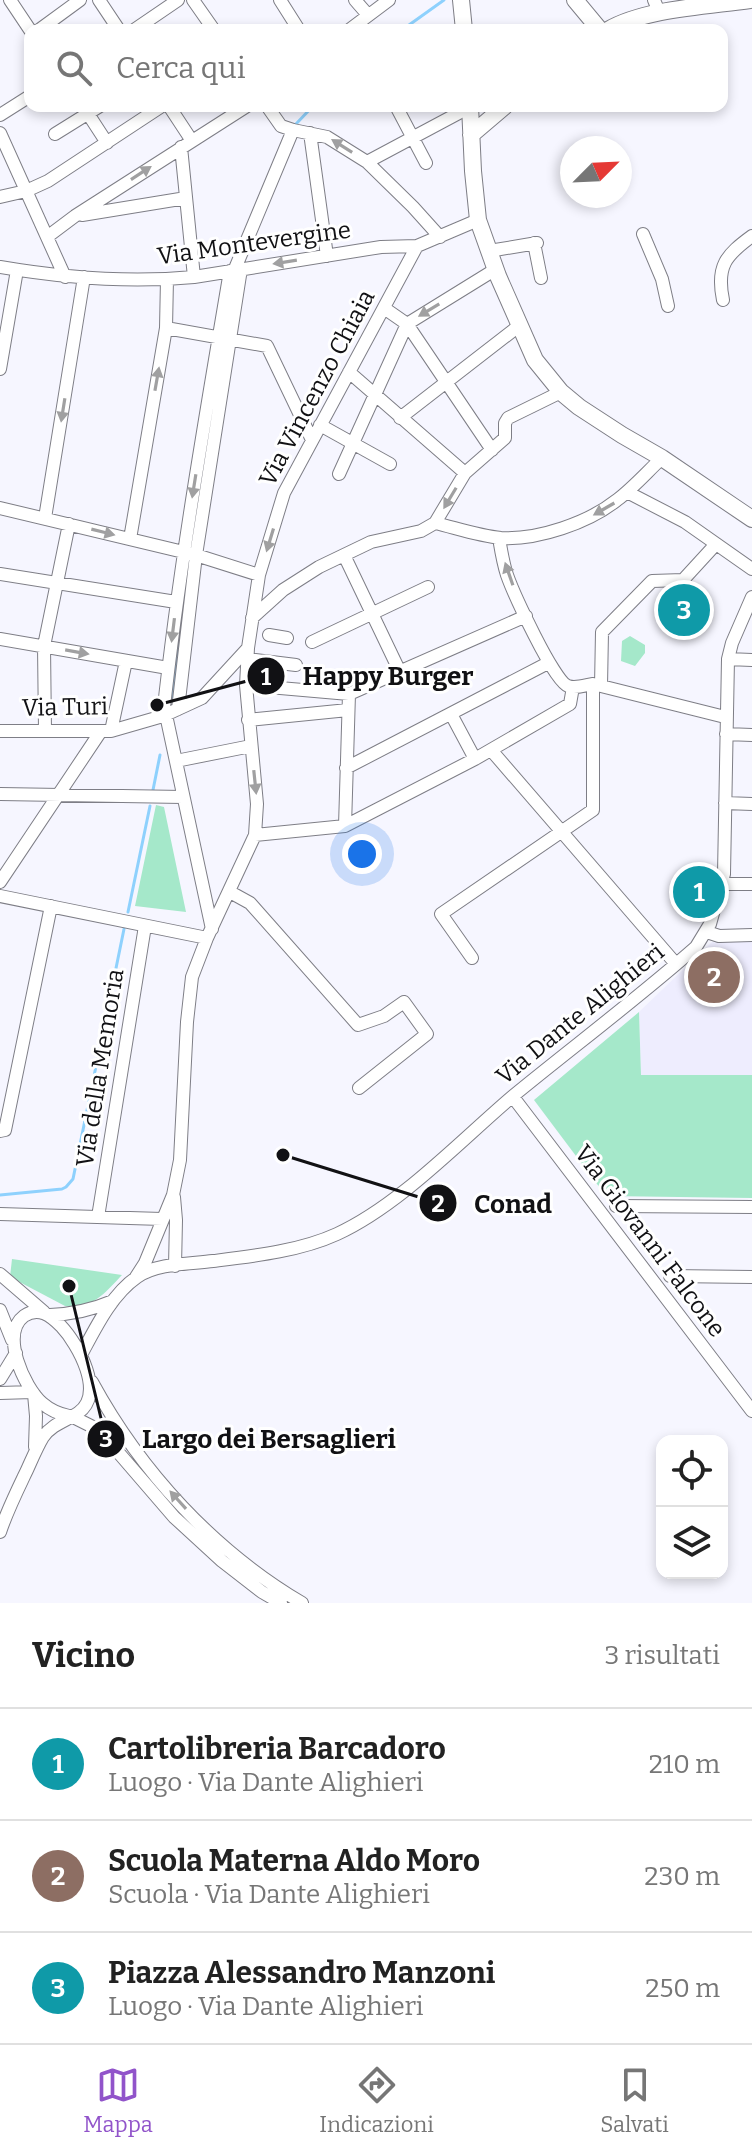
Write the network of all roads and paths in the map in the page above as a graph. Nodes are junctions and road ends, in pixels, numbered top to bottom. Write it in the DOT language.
graph roads {
  1 [pos="8,0"];
  2 [pos="80,0"];
  3 [pos="99,0"];
  4 [pos="178,0"];
  5 [pos="193,0"];
  6 [pos="280,0"];
  7 [pos="355,0"];
  8 [pos="389,0"];
  9 [pos="461,0"];
  10 [pos="575,0"];
  11 [pos="750,0"];
  12 [pos="0,5"];
  13 [pos="656,6"];
  14 [pos="368,15"];
  15 [pos="26,24"];
  16 [pos="47,24"];
  17 [pos="115,24"];
  18 [pos="143,24"];
  19 [pos="210,24"];
  20 [pos="295,24"];
  21 [pos="357,24"];
  22 [pos="463,24"];
  23 [pos="595,24"];
  24 [pos="621,24"];
  25 [pos="24,100"];
  26 [pos="83,112"];
  27 [pos="87,112"];
  28 [pos="153,112"];
  29 [pos="172,112"];
  30 [pos="238,112"];
  31 [pos="271,112"];
  32 [pos="399,112"];
  33 [pos="461,112"];
  34 [pos="470,112"];
  35 [pos="498,112"];
  36 [pos="0,115"];
  37 [pos="293,130"];
  38 [pos="0,133"];
  39 [pos="310,133"];
  40 [pos="55,134"];
  41 [pos="471,135"];
  42 [pos="414,138"];
  43 [pos="107,143"];
  44 [pos="187,144"];
  45 [pos="367,162"];
  46 [pos="426,163"];
  47 [pos="26,191"];
  48 [pos="0,197"];
  49 [pos="186,198"];
  50 [pos="75,216"];
  51 [pos="478,220"];
  52 [pos="643,234"];
  53 [pos="752,236"];
  54 [pos="47,237"];
  55 [pos="440,237"];
  56 [pos="417,246"];
  57 [pos="489,251"];
  58 [pos="327,256"];
  59 [pos="0,267"];
  60 [pos="496,269"];
  61 [pos="17,270"];
  62 [pos="235,270"];
  63 [pos="65,277"];
  64 [pos="84,277"];
  65 [pos="194,277"];
  66 [pos="541,278"];
  67 [pos="167,279"];
  68 [pos="723,300"];
  69 [pos="668,306"];
  70 [pos="384,308"];
  71 [pos="407,324"];
  72 [pos="520,325"];
  73 [pos="166,328"];
  74 [pos="224,338"];
  75 [pos="0,369"];
  76 [pos="349,372"];
  77 [pos="445,383"];
  78 [pos="561,392"];
  79 [pos="375,395"];
  80 [pos="400,418"];
  81 [pos="320,425"];
  82 [pos="312,440"];
  83 [pos="353,443"];
  84 [pos="492,450"];
  85 [pos="662,458"];
  86 [pos="390,464"];
  87 [pos="465,473"];
  88 [pos="339,474"];
  89 [pos="627,492"];
  90 [pos="0,508"];
  91 [pos="45,518"];
  92 [pos="752,519"];
  93 [pos="435,523"];
  94 [pos="69,524"];
  95 [pos="499,538"];
  96 [pos="130,539"];
  97 [pos="716,544"];
  98 [pos="189,554"];
  99 [pos="344,555"];
  100 [pos="752,569"];
  101 [pos="0,574"];
  102 [pos="259,575"];
  103 [pos="56,583"];
  104 [pos="428,587"];
  105 [pos="752,597"];
  106 [pos="176,602"];
  107 [pos="372,614"];
  108 [pos="526,616"];
  109 [pos="257,630"];
  110 [pos="287,638"];
  111 [pos="0,639"];
  112 [pos="312,642"];
  113 [pos="44,646"];
  114 [pos="247,654"];
  115 [pos="728,659"];
  116 [pos="752,660"];
  117 [pos="126,661"];
  118 [pos="548,663"];
  119 [pos="296,665"];
  120 [pos="168,668"];
  121 [pos="400,672"];
  122 [pos="246,685"];
  123 [pos="597,685"];
  124 [pos="573,687"];
  125 [pos="349,694"];
  126 [pos="348,710"];
  127 [pos="169,713"];
  128 [pos="451,714"];
  129 [pos="725,717"];
  130 [pos="248,720"];
  131 [pos="0,731"];
  132 [pos="45,731"];
  133 [pos="106,731"];
  134 [pos="726,734"];
  135 [pos="752,735"];
  136 [pos="251,746"];
  137 [pos="491,750"];
  138 [pos="475,759"];
  139 [pos="176,761"];
  140 [pos="346,768"];
  141 [pos="0,794"];
  142 [pos="59,795"];
  143 [pos="183,797"];
  144 [pos="725,803"];
  145 [pos="752,804"];
  146 [pos="345,826"];
  147 [pos="561,831"];
  148 [pos="255,835"];
  149 [pos="0,857"];
  150 [pos="15,858"];
  151 [pos="0,882"];
  152 [pos="722,884"];
  153 [pos="752,884"];
  154 [pos="230,892"];
  155 [pos="0,896"];
  156 [pos="51,906"];
  157 [pos="145,926"];
  158 [pos="707,932"];
  159 [pos="209,933"];
  160 [pos="752,935"];
  161 [pos="472,958"];
  162 [pos="676,964"];
  163 [pos="359,1088"];
  164 [pos="513,1097"];
  165 [pos="0,1131"];
  166 [pos="173,1195"];
  167 [pos="616,1206"];
  168 [pos="752,1207"];
  169 [pos="0,1214"];
  170 [pos="98,1217"];
  171 [pos="162,1219"];
  172 [pos="156,1237"];
  173 [pos="169,1267"];
  174 [pos="0,1274"];
  175 [pos="670,1276"];
  176 [pos="136,1277"];
  177 [pos="752,1277"];
  178 [pos="113,1301"];
  179 [pos="0,1310"];
  180 [pos="47,1314"];
  181 [pos="14,1348"];
  182 [pos="81,1355"];
  183 [pos="88,1374"];
  184 [pos="0,1379"];
  185 [pos="0,1393"];
  186 [pos="33,1393"];
  187 [pos="752,1411"];
  188 [pos="70,1416"];
  189 [pos="33,1457"];
  190 [pos="0,1532"];
  191 [pos="281,1603"];
  192 [pos="302,1603"];
  1 -- 12 [label="street"];
  1 -- 15 [label="street"];
  2 -- 16 [label="street"];
  3 -- 17 [label="street"];
  4 -- 18 [label="street"];
  5 -- 19 [label="street"];
  6 -- 20 [label="street"];
  7 -- 14 [label="street"];
  8 -- 14 [label="street"];
  9 -- 22 [label="main road"];
  10 -- 23 [label="main road"];
  11 -- 13 [label="main road"];
  13 -- 24 [label="main road"];
  14 -- 21 [label="street"];
  25 -- 36 [label="street"];
  26 -- 40 [label="street"];
  27 -- 43 [label="street"];
  28 -- 43 [label="street"];
  29 -- 44 [label="street"];
  30 -- 44 [label="street"];
  31 -- 37 [label="street"];
  32 -- 42 [label="street"];
  33 -- 42 [label="street"];
  34 -- 41 [label="main road"];
  35 -- 41 [label="main road"];
  37 -- 39 [label="street"];
  37 -- 62 [label="street"];
  38 -- 47 [label="street"];
  45 -- 39 [label="street, one-way"];
  39 -- 58 [label="street"];
  41 -- 51 [label="main road"];
  42 -- 45 [label="street"];
  42 -- 46 [label="street"];
  43 -- 47 [label="street"];
  44 -- 49 [label="street"];
  50 -- 44 [label="street, one-way"];
  45 -- 55 [label="street"];
  47 -- 48 [label="street"];
  47 -- 54 [label="street"];
  49 -- 50 [label="street"];
  49 -- 65 [label="street"];
  50 -- 54 [label="street"];
  51 -- 55 [label="street, Via Montevergine"];
  51 -- 57 [label="main road"];
  52 -- 69 [label="street"];
  53 -- 68 [label="street"];
  54 -- 63 [label="street"];
  55 -- 56 [label="street, Via Montevergine"];
  56 -- 58 [label="street, Via Montevergine"];
  56 -- 70 [label="street, Via Vincenzo Chiaia"];
  57 -- 60 [label="main road"];
  57 -- 66 [label="street"];
  58 -- 62 [label="street, Via Montevergine, one-way"];
  59 -- 61 [label="street, Via Montevergine"];
  60 -- 71 [label="street, one-way"];
  60 -- 72 [label="main road"];
  61 -- 63 [label="street, Via Montevergine"];
  61 -- 75 [label="street"];
  62 -- 65 [label="street, Via Montevergine"];
  62 -- 74 [label="street"];
  63 -- 64 [label="street, Via Montevergine"];
  64 -- 67 [label="street, Via Montevergine"];
  64 -- 91 [label="street, one-way"];
  65 -- 67 [label="street, Via Montevergine"];
  67 -- 73 [label="street"];
  70 -- 71 [label="street"];
  70 -- 76 [label="street, Via Vincenzo Chiaia"];
  71 -- 77 [label="street"];
  71 -- 79 [label="street"];
  72 -- 77 [label="street"];
  72 -- 78 [label="main road"];
  73 -- 74 [label="street"];
  96 -- 73 [label="street, one-way"];
  74 -- 82 [label="street"];
  74 -- 98 [label="street"];
  76 -- 79 [label="street"];
  76 -- 81 [label="street, Via Vincenzo Chiaia"];
  77 -- 80 [label="street"];
  77 -- 84 [label="street"];
  78 -- 84 [label="street"];
  78 -- 85 [label="main road"];
  79 -- 80 [label="street"];
  79 -- 83 [label="street"];
  80 -- 87 [label="street"];
  81 -- 82 [label="street, Via Vincenzo Chiaia"];
  81 -- 83 [label="street"];
  82 -- 102 [label="street, Via Vincenzo Chiaia, one-way"];
  83 -- 86 [label="street"];
  83 -- 88 [label="street"];
  84 -- 87 [label="street"];
  85 -- 89 [label="street"];
  85 -- 92 [label="main road"];
  87 -- 93 [label="street, one-way"];
  89 -- 95 [label="street, one-way"];
  89 -- 97 [label="street"];
  90 -- 91 [label="street"];
  91 -- 94 [label="street"];
  93 -- 95 [label="street"];
  93 -- 99 [label="street"];
  94 -- 96 [label="street, one-way"];
  94 -- 103 [label="street"];
  108 -- 95 [label="street, one-way"];
  96 -- 98 [label="street"];
  97 -- 100 [label="street"];
  97 -- 123 [label="street"];
  98 -- 102 [label="street"];
  98 -- 106 [label="street"];
  98 -- 127 [label="street"];
  99 -- 107 [label="street"];
  99 -- 109 [label="street"];
  101 -- 103 [label="street"];
  102 -- 109 [label="street, Via Vincenzo Chiaia"];
  103 -- 106 [label="street"];
  103 -- 113 [label="street"];
  104 -- 107 [label="street"];
  105 -- 115 [label="street, Via Dante Alighieri"];
  106 -- 120 [label="street, one-way"];
  107 -- 112 [label="street"];
  107 -- 121 [label="street"];
  108 -- 118 [label="street"];
  108 -- 121 [label="street"];
  109 -- 110 [label="street"];
  109 -- 114 [label="street, Via Vincenzo Chiaia"];
  111 -- 113 [label="street"];
  113 -- 117 [label="street, one-way"];
  113 -- 132 [label="street"];
  114 -- 119 [label="street"];
  114 -- 122 [label="street, Via Vincenzo Chiaia"];
  114 -- 127 [label="street, Via Turi"];
  115 -- 116 [label="street"];
  115 -- 129 [label="street, Via Dante Alighieri"];
  117 -- 120 [label="street"];
  117 -- 133 [label="street"];
  118 -- 124 [label="street"];
  118 -- 128 [label="street"];
  120 -- 127 [label="street"];
  121 -- 125 [label="street"];
  122 -- 125 [label="street"];
  122 -- 130 [label="street, Via Vincenzo Chiaia"];
  123 -- 124 [label="street"];
  123 -- 129 [label="street"];
  123 -- 147 [label="street"];
  124 -- 137 [label="street"];
  125 -- 126 [label="street"];
  126 -- 130 [label="street"];
  126 -- 140 [label="street"];
  127 -- 133 [label="street, Via Turi"];
  127 -- 139 [label="street"];
  128 -- 138 [label="street"];
  128 -- 140 [label="street"];
  129 -- 134 [label="street, Via Dante Alighieri"];
  130 -- 136 [label="street, Via Vincenzo Chiaia"];
  131 -- 132 [label="street, Via Turi"];
  132 -- 133 [label="street, Via Turi"];
  133 -- 142 [label="street"];
  134 -- 135 [label="street"];
  134 -- 144 [label="street, Via Dante Alighieri"];
  136 -- 139 [label="street"];
  136 -- 148 [label="street, Via Vincenzo Chiaia, one-way"];
  137 -- 138 [label="street"];
  137 -- 147 [label="street"];
  138 -- 146 [label="street"];
  139 -- 143 [label="street"];
  140 -- 146 [label="street"];
  141 -- 142 [label="street"];
  142 -- 143 [label="street"];
  142 -- 150 [label="street"];
  143 -- 159 [label="street"];
  144 -- 145 [label="street"];
  144 -- 152 [label="street, Via Dante Alighieri"];
  146 -- 148 [label="street"];
  147 -- 161 [label="street"];
  147 -- 162 [label="street"];
  148 -- 154 [label="street"];
  149 -- 150 [label="street"];
  150 -- 151 [label="street"];
  152 -- 153 [label="street"];
  152 -- 158 [label="street, Via Dante Alighieri"];
  154 -- 159 [label="street"];
  154 -- 163 [label="street"];
  155 -- 156 [label="street"];
  156 -- 157 [label="street"];
  156 -- 165 [label="street"];
  157 -- 159 [label="street"];
  157 -- 170 [label="street, Via della Memoria"];
  158 -- 160 [label="street"];
  158 -- 162 [label="street, Via Dante Alighieri"];
  159 -- 166 [label="street"];
  162 -- 164 [label="street, Via Dante Alighieri"];
  164 -- 173 [label="street, Via Dante Alighieri"];
  164 -- 187 [label="street, Via Giovanni Falcone"];
  166 -- 171 [label="street"];
  166 -- 173 [label="street"];
  167 -- 168 [label="street"];
  169 -- 170 [label="street"];
  170 -- 171 [label="street"];
  171 -- 172 [label="street"];
  172 -- 173 [label="street"];
  172 -- 176 [label="street"];
  173 -- 176 [label="street, Via Dante Alighieri"];
  174 -- 180 [label="street"];
  175 -- 177 [label="street"];
  176 -- 178 [label="street"];
  178 -- 180 [label="street"];
  178 -- 182 [label="street"];
  179 -- 181 [label="street"];
  180 -- 181 [label="street"];
  180 -- 182 [label="street"];
  181 -- 184 [label="street"];
  181 -- 186 [label="street"];
  182 -- 183 [label="street"];
  183 -- 188 [label="street"];
  192 -- 183 [label="street, one-way"];
  185 -- 186 [label="street"];
  186 -- 188 [label="street"];
  186 -- 189 [label="street"];
  188 -- 189 [label="street"];
  188 -- 191 [label="street"];
  189 -- 190 [label="street"];
}
